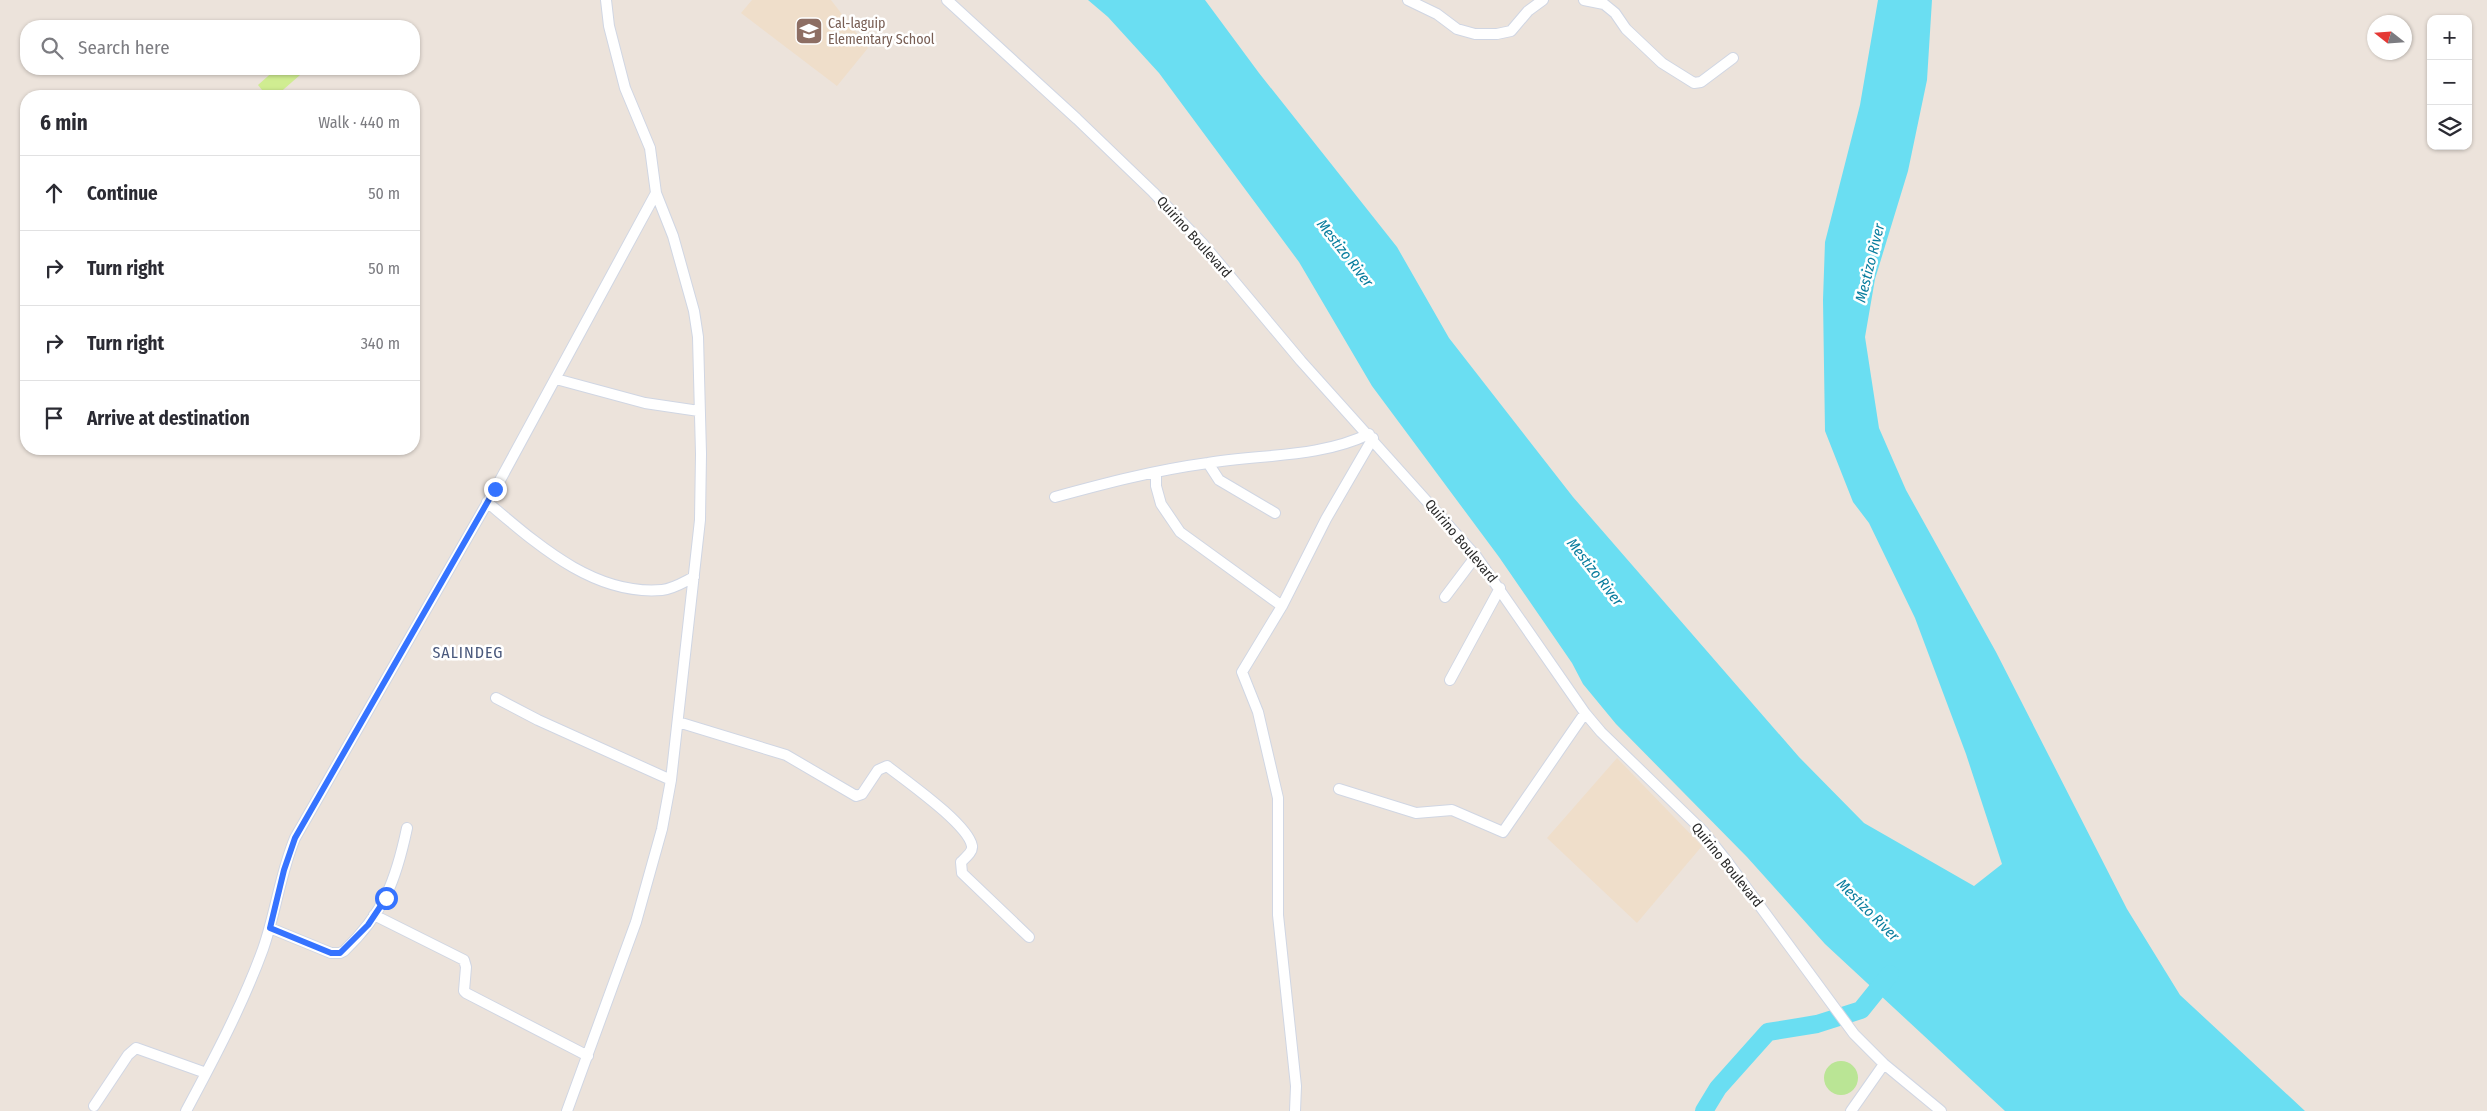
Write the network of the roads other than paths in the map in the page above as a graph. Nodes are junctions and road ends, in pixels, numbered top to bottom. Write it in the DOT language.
graph roads {
  1 [pos="606,0"];
  2 [pos="947,0"];
  3 [pos="1408,0"];
  4 [pos="1543,0"];
  5 [pos="1584,0"];
  6 [pos="1733,58"];
  7 [pos="656,193"];
  8 [pos="556,379"];
  9 [pos="699,411"];
  10 [pos="1371,436"];
  11 [pos="1208,463"];
  12 [pos="1156,472"];
  13 [pos="1055,496"];
  14 [pos="487,502"];
  15 [pos="1275,513"];
  16 [pos="1476,556"];
  17 [pos="694,577"];
  18 [pos="1500,588"];
  19 [pos="1445,597"];
  20 [pos="1282,606"];
  21 [pos="1450,680"];
  22 [pos="496,698"];
  23 [pos="1585,713"];
  24 [pos="678,722"];
  25 [pos="671,780"];
  26 [pos="1339,789"];
  27 [pos="407,828"];
  28 [pos="374,915"];
  29 [pos="270,928"];
  30 [pos="1029,937"];
  31 [pos="588,1056"];
  32 [pos="1884,1064"];
  33 [pos="206,1073"];
  34 [pos="94,1106"];
  35 [pos="186,1111"];
  36 [pos="567,1111"];
  37 [pos="1295,1111"];
  38 [pos="1851,1111"];
  39 [pos="1941,1111"];
  1 -- 7 [label="street"];
  2 -- 10 [label="street, Quirino Boulevard"];
  3 -- 4 [label="street"];
  5 -- 6 [label="street"];
  7 -- 8 [label="street"];
  7 -- 9 [label="street"];
  8 -- 9 [label="street"];
  8 -- 14 [label="street"];
  9 -- 17 [label="street"];
  10 -- 11 [label="street"];
  10 -- 16 [label="street, Quirino Boulevard"];
  10 -- 20 [label="street"];
  11 -- 12 [label="street"];
  11 -- 15 [label="street"];
  12 -- 13 [label="street"];
  12 -- 20 [label="street"];
  14 -- 17 [label="street"];
  14 -- 29 [label="street"];
  16 -- 18 [label="street, Quirino Boulevard"];
  16 -- 19 [label="street"];
  17 -- 24 [label="street"];
  18 -- 21 [label="street"];
  18 -- 23 [label="street, Quirino Boulevard"];
  20 -- 37 [label="street"];
  22 -- 25 [label="street"];
  23 -- 26 [label="street"];
  23 -- 32 [label="street, Quirino Boulevard"];
  24 -- 25 [label="street"];
  24 -- 30 [label="street"];
  25 -- 31 [label="street"];
  27 -- 28 [label="street"];
  28 -- 29 [label="street"];
  28 -- 31 [label="street"];
  29 -- 33 [label="street"];
  31 -- 36 [label="street"];
  32 -- 38 [label="street"];
  32 -- 39 [label="street, Quirino Boulevard"];
  33 -- 34 [label="street"];
  33 -- 35 [label="street"];
}
